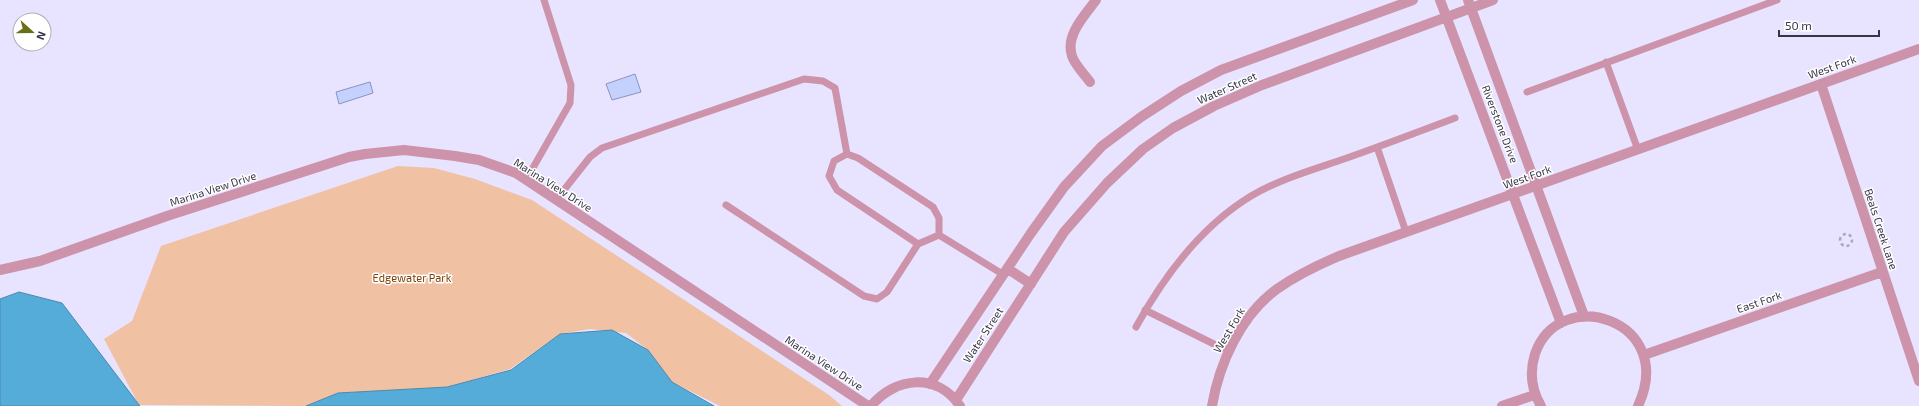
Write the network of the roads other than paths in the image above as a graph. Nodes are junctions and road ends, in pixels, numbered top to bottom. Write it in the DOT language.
graph roads {
  1 [pos="544,0"];
  2 [pos="1096,0"];
  3 [pos="1413,0"];
  4 [pos="1440,0"];
  5 [pos="1493,0"];
  6 [pos="1777,0"];
  7 [pos="1470,4"];
  8 [pos="1447,17"];
  9 [pos="1919,49"];
  10 [pos="1606,62"];
  11 [pos="1090,82"];
  12 [pos="1821,84"];
  13 [pos="1526,92"];
  14 [pos="1455,118"];
  15 [pos="1377,147"];
  16 [pos="1638,150"];
  17 [pos="847,154"];
  18 [pos="526,180"];
  19 [pos="1536,186"];
  20 [pos="1514,195"];
  21 [pos="556,200"];
  22 [pos="726,205"];
  23 [pos="1406,232"];
  24 [pos="939,235"];
  25 [pos="918,244"];
  26 [pos="0,270"];
  27 [pos="1006,272"];
  28 [pos="1882,272"];
  29 [pos="1031,284"];
  30 [pos="1145,310"];
  31 [pos="1584,316"];
  32 [pos="1561,323"];
  33 [pos="1136,327"];
  34 [pos="1228,350"];
  35 [pos="1644,355"];
  36 [pos="1919,381"];
  37 [pos="930,384"];
  38 [pos="1534,394"];
  39 [pos="958,403"];
  40 [pos="869,406"];
  41 [pos="1212,406"];
  42 [pos="1502,406"];
  43 [pos="1541,406"];
  44 [pos="1638,406"];
  1 -- 18 [label="lane"];
  2 -- 11 [label="street"];
  3 -- 27 [label="street, Water Street"];
  4 -- 8 [label="street, Riverstone Drive"];
  5 -- 7 [label="street, Water Street"];
  6 -- 10 [label="lane"];
  7 -- 8 [label="street, Water Street"];
  7 -- 19 [label="street, Riverstone Drive"];
  8 -- 20 [label="street, Riverstone Drive"];
  8 -- 29 [label="street, Water Street"];
  9 -- 12 [label="street, West Fork"];
  10 -- 13 [label="lane"];
  10 -- 16 [label="lane"];
  12 -- 16 [label="street, West Fork"];
  12 -- 28 [label="street, Beals Creek Lane"];
  14 -- 15 [label="lane"];
  15 -- 23 [label="lane"];
  15 -- 30 [label="lane"];
  16 -- 19 [label="street, West Fork"];
  17 -- 21 [label="lane"];
  17 -- 24 [label="lane"];
  17 -- 25 [label="lane"];
  18 -- 21 [label="street, Marina View Drive"];
  18 -- 26 [label="street, Marina View Drive"];
  19 -- 20 [label="street, West Fork"];
  19 -- 31 [label="street, Riverstone Drive"];
  20 -- 23 [label="street, West Fork"];
  20 -- 32 [label="street, Riverstone Drive"];
  21 -- 40 [label="street, Marina View Drive"];
  22 -- 25 [label="lane"];
  23 -- 34 [label="street, West Fork"];
  24 -- 25 [label="lane"];
  24 -- 27 [label="lane"];
  27 -- 29 [label="street"];
  27 -- 37 [label="street, Water Street"];
  28 -- 35 [label="street, East Fork"];
  28 -- 36 [label="street, Beals Creek Lane"];
  29 -- 39 [label="street, Water Street"];
  30 -- 33 [label="lane"];
  30 -- 34 [label="lane"];
  31 -- 32 [label="street"];
  31 -- 35 [label="street"];
  32 -- 38 [label="street"];
  34 -- 41 [label="street, West Fork"];
  35 -- 44 [label="street"];
  37 -- 39 [label="street, Water Street"];
  37 -- 40 [label="street, Water Street"];
  38 -- 42 [label="street"];
  38 -- 43 [label="street"];
}
